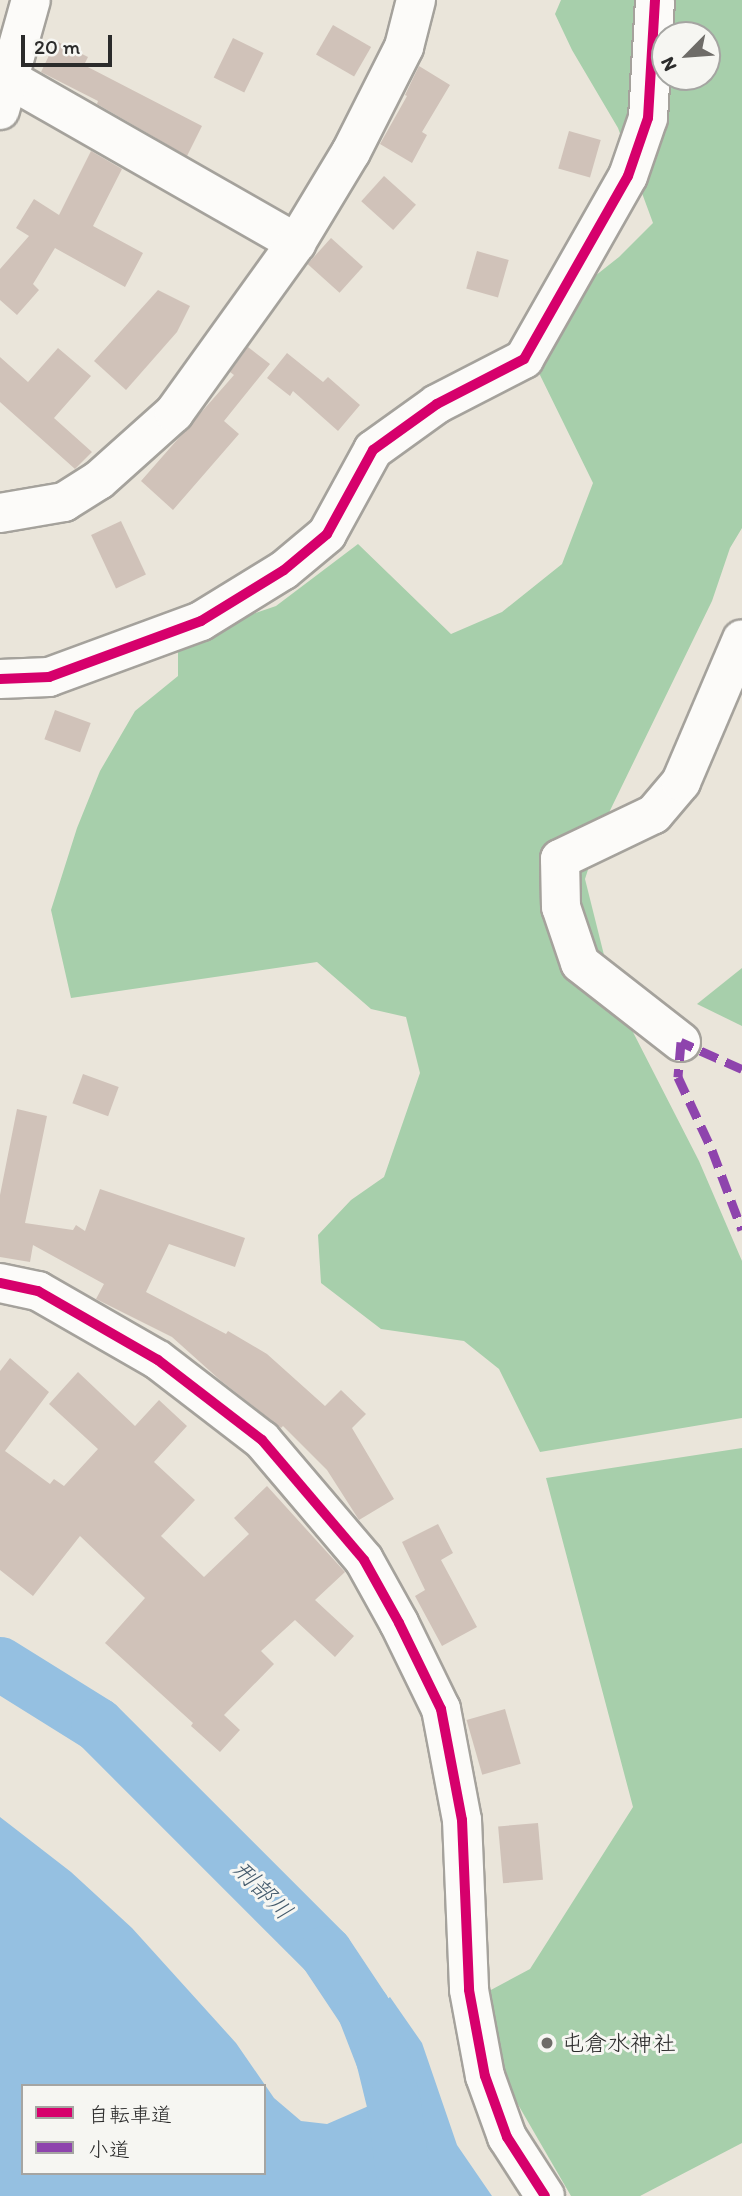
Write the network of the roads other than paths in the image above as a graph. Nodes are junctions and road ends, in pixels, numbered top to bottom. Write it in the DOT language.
graph roads {
  1 [pos="31,0"];
  2 [pos="416,0"];
  3 [pos="655,0"];
  4 [pos="4,95"];
  5 [pos="296,243"];
  6 [pos="0,513"];
  7 [pos="742,639"];
  8 [pos="0,679"];
  9 [pos="681,1042"];
  10 [pos="0,1283"];
  11 [pos="545,2196"];
  1 -- 4 [label="street"];
  2 -- 5 [label="street"];
  3 -- 8 [label="street"];
  4 -- 5 [label="street"];
  5 -- 6 [label="street"];
  7 -- 9 [label="street"];
  10 -- 11 [label="street"];
}
